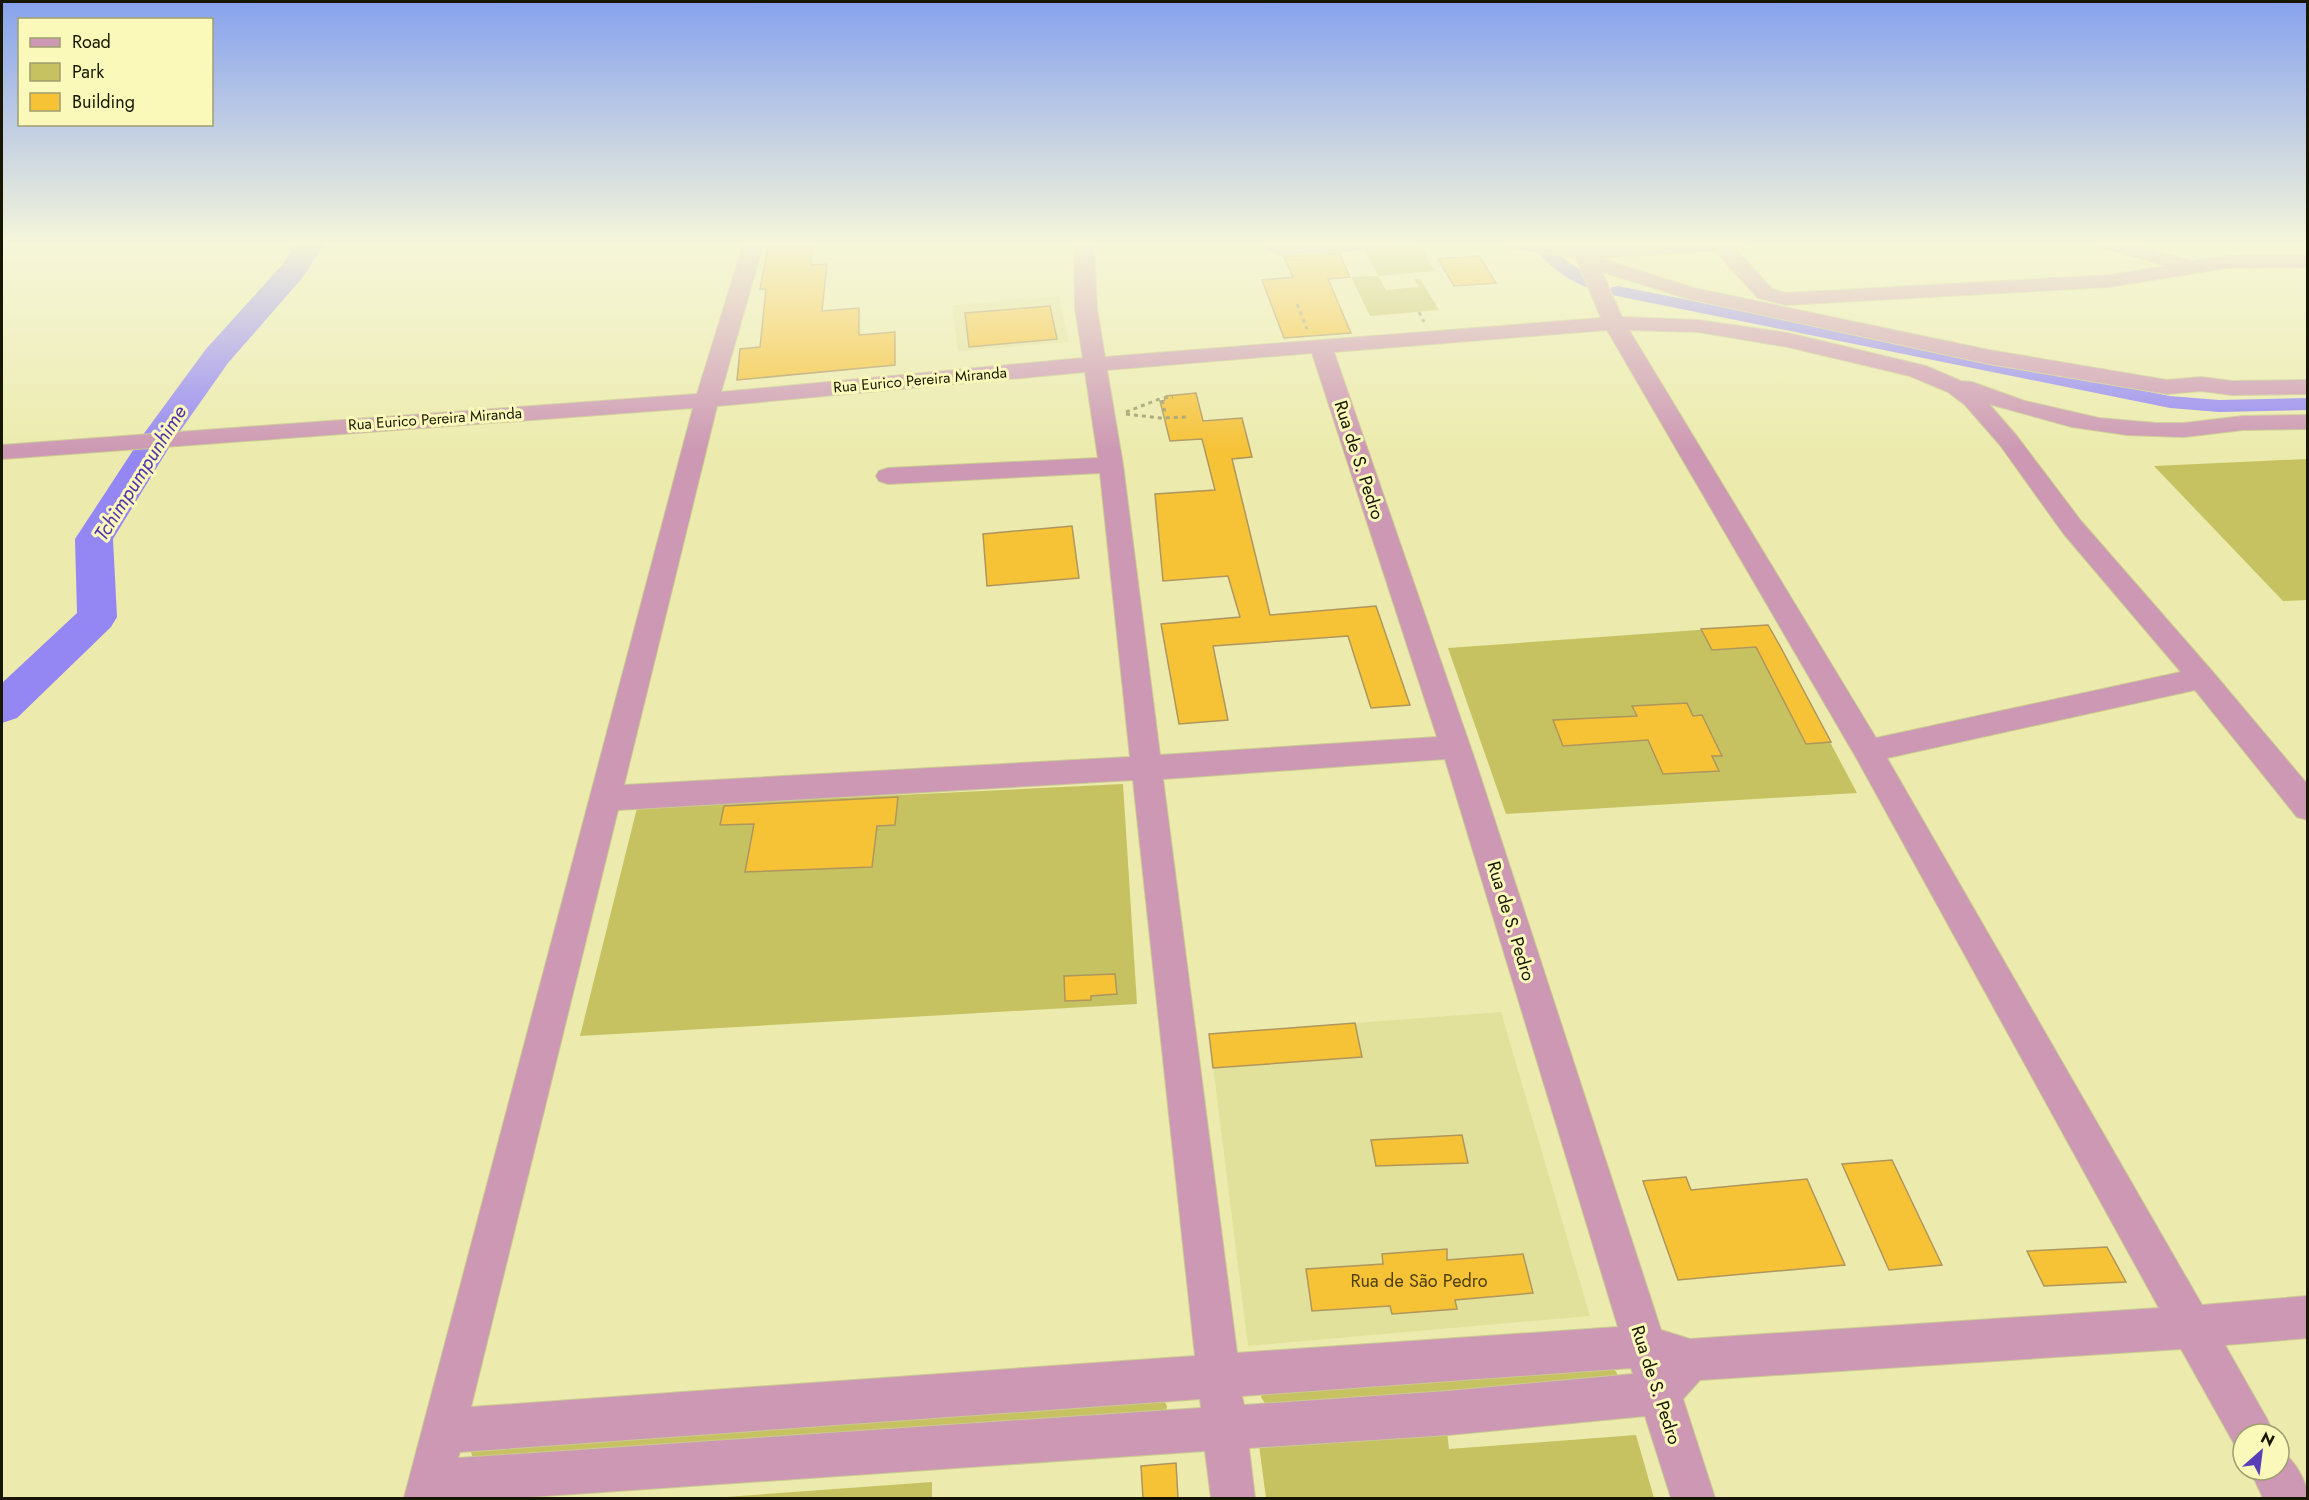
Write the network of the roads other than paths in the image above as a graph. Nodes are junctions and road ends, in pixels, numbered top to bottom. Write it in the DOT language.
graph roads {
  1 [pos="733,312"];
  2 [pos="1086,312"];
  3 [pos="1609,312"];
  4 [pos="1778,312"];
  5 [pos="1614,323"];
  6 [pos="1317,347"];
  7 [pos="1095,364"];
  8 [pos="1941,379"];
  9 [pos="2307,387"];
  10 [pos="706,400"];
  11 [pos="2307,422"];
  12 [pos="2,452"];
  13 [pos="1111,465"];
  14 [pos="888,476"];
  15 [pos="2202,678"];
  16 [pos="1455,747"];
  17 [pos="1868,750"];
  18 [pos="1145,768"];
  19 [pos="606,798"];
  20 [pos="2307,807"];
  21 [pos="2307,1317"];
  22 [pos="2194,1327"];
  23 [pos="1643,1346"];
  24 [pos="1689,1360"];
  25 [pos="1219,1375"];
  26 [pos="1659,1394"];
  27 [pos="2245,1422"];
  28 [pos="1225,1428"];
  29 [pos="443,1431"];
  30 [pos="2278,1482"];
  31 [pos="428,1490"];
  32 [pos="1233,1498"];
  33 [pos="1693,1498"];
  34 [pos="2287,1498"];
  1 -- 10 [label="street"];
  2 -- 7 [label="street"];
  3 -- 5 [label="street"];
  4 -- 9 [label="street"];
  5 -- 6 [label="street, Rua Eurico Pereira Miranda"];
  5 -- 8 [label="street, Rua Eurico Pereira Miranda"];
  5 -- 17 [label="street"];
  6 -- 7 [label="street, Rua Eurico Pereira Miranda"];
  6 -- 16 [label="street, Rua de S. Pedro"];
  7 -- 10 [label="street, Rua Eurico Pereira Miranda"];
  7 -- 13 [label="street"];
  8 -- 11 [label="street"];
  8 -- 15 [label="street"];
  10 -- 12 [label="street, Rua Eurico Pereira Miranda"];
  10 -- 19 [label="street"];
  13 -- 14 [label="street"];
  13 -- 18 [label="street"];
  15 -- 17 [label="street"];
  15 -- 20 [label="street"];
  16 -- 18 [label="street"];
  16 -- 23 [label="street, Rua de S. Pedro"];
  17 -- 22 [label="street"];
  18 -- 19 [label="street"];
  18 -- 25 [label="street"];
  19 -- 29 [label="street"];
  21 -- 22 [label="street"];
  22 -- 24 [label="street"];
  22 -- 27 [label="street"];
  23 -- 24 [label="street"];
  23 -- 25 [label="street"];
  23 -- 26 [label="street, Rua de S. Pedro"];
  24 -- 26 [label="street"];
  25 -- 28 [label="street"];
  25 -- 29 [label="street"];
  26 -- 28 [label="street"];
  26 -- 33 [label="street, Rua de S. Pedro"];
  28 -- 31 [label="street"];
  28 -- 32 [label="street"];
  29 -- 31 [label="street"];
  30 -- 34 [label="street"];
}
